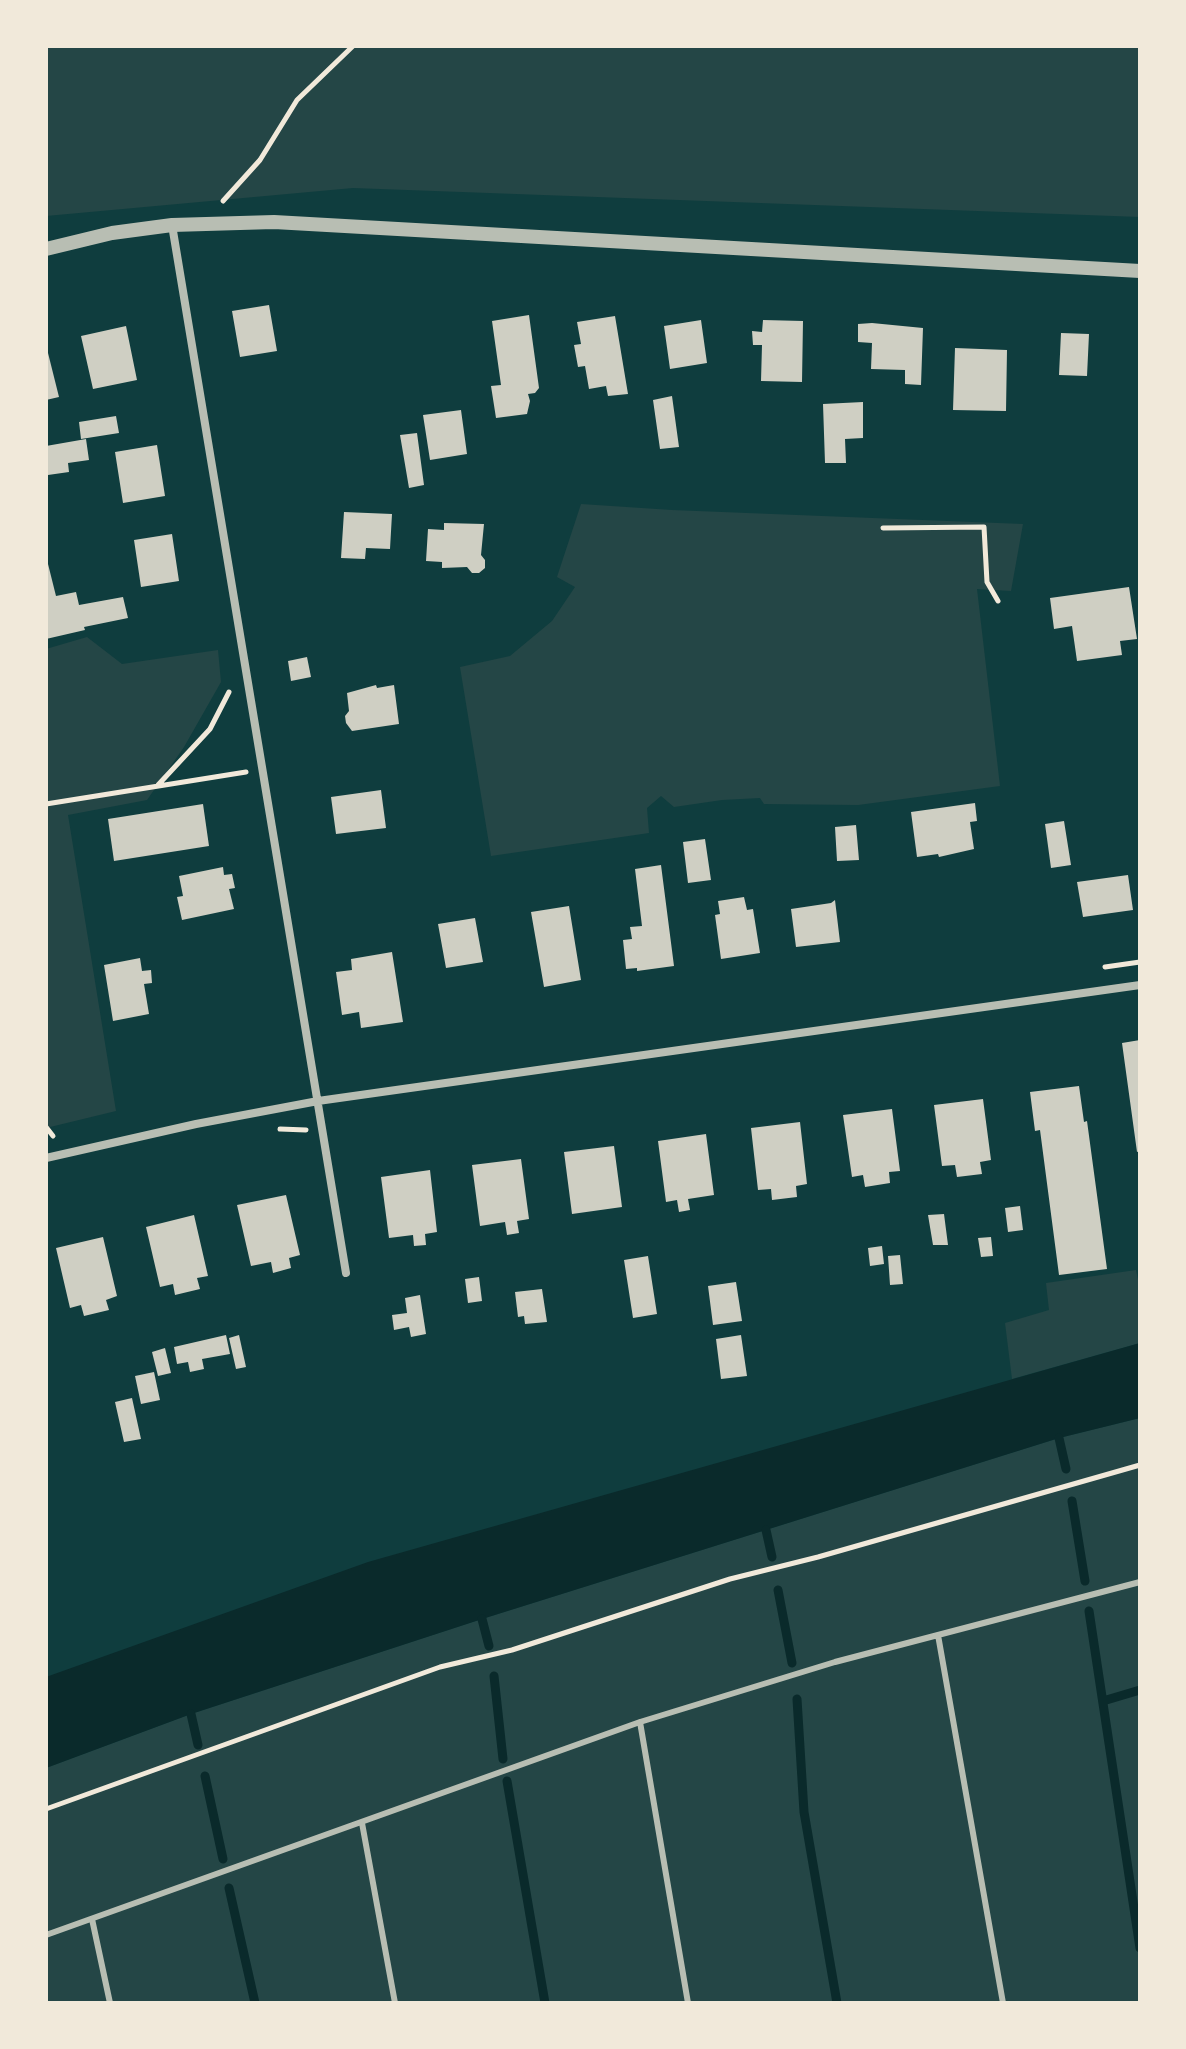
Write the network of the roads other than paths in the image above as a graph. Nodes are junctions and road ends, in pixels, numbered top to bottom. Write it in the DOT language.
graph roads {
  1 [pos="172,225"];
  2 [pos="46,249"];
  3 [pos="1140,271"];
  4 [pos="1140,985"];
  5 [pos="318,1101"];
  6 [pos="46,1158"];
  7 [pos="346,1273"];
  8 [pos="1140,1582"];
  9 [pos="938,1635"];
  10 [pos="640,1722"];
  11 [pos="362,1823"];
  12 [pos="92,1919"];
  13 [pos="46,1935"];
  14 [pos="110,2003"];
  15 [pos="395,2003"];
  16 [pos="688,2003"];
  17 [pos="1003,2003"];
  1 -- 2 [label="street"];
  1 -- 3 [label="street"];
  1 -- 5 [label="street"];
  4 -- 5 [label="street"];
  5 -- 6 [label="street"];
  5 -- 7 [label="street"];
  8 -- 9 [label="lane"];
  9 -- 10 [label="lane"];
  9 -- 17 [label="lane"];
  10 -- 11 [label="lane"];
  10 -- 16 [label="lane"];
  11 -- 12 [label="lane"];
  11 -- 15 [label="lane"];
  12 -- 13 [label="lane"];
  12 -- 14 [label="lane"];
}
